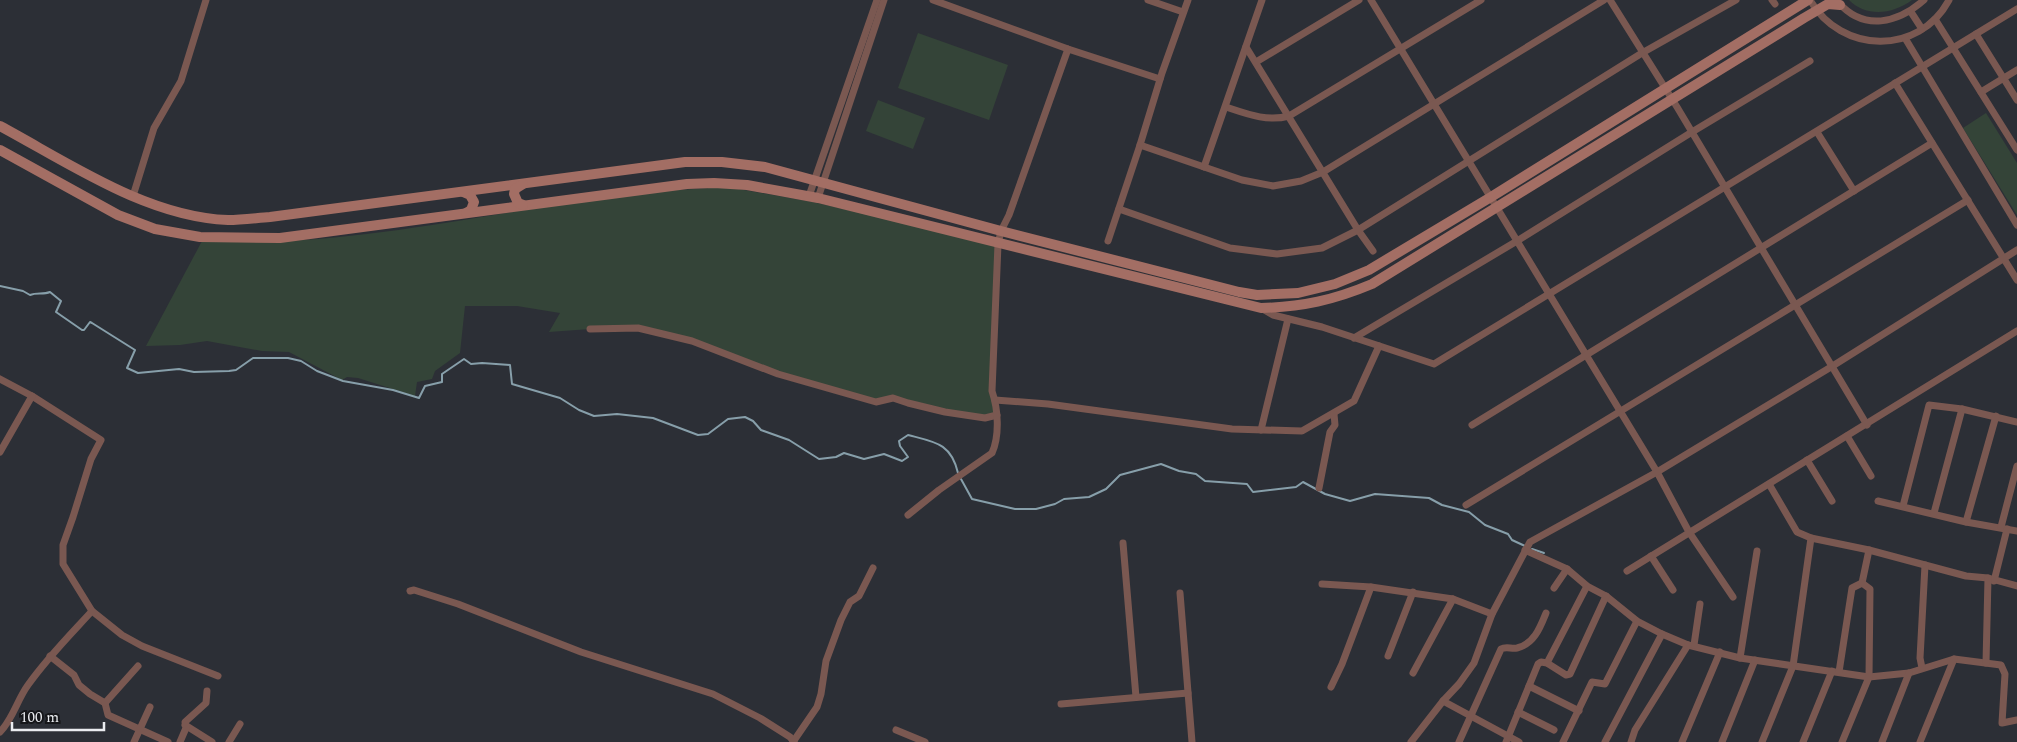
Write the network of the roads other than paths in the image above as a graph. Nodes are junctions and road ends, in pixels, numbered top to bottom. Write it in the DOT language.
graph roads {
  1 [pos="206,0"];
  2 [pos="877,0"];
  3 [pos="884,0"];
  4 [pos="933,0"];
  5 [pos="1148,0"];
  6 [pos="1188,0"];
  7 [pos="1262,0"];
  8 [pos="1359,0"];
  9 [pos="1371,0"];
  10 [pos="1481,0"];
  11 [pos="1604,0"];
  12 [pos="1610,0"];
  13 [pos="1736,0"];
  14 [pos="1809,0"];
  15 [pos="1924,0"];
  16 [pos="1949,0"];
  17 [pos="1838,3"];
  18 [pos="2017,9"];
  19 [pos="1816,11"];
  20 [pos="1184,12"];
  21 [pos="1911,12"];
  22 [pos="1935,19"];
  23 [pos="1922,29"];
  24 [pos="1976,34"];
  25 [pos="1905,38"];
  26 [pos="1246,47"];
  27 [pos="1953,48"];
  28 [pos="1068,49"];
  29 [pos="1401,50"];
  30 [pos="1642,53"];
  31 [pos="1810,61"];
  32 [pos="1256,62"];
  33 [pos="1922,67"];
  34 [pos="2017,70"];
  35 [pos="2003,78"];
  36 [pos="1160,79"];
  37 [pos="1895,84"];
  38 [pos="1664,88"];
  39 [pos="1981,92"];
  40 [pos="1672,99"];
  41 [pos="2017,100"];
  42 [pos="1434,104"];
  43 [pos="1226,107"];
  44 [pos="1289,116"];
  45 [pos="0,126"];
  46 [pos="1692,132"];
  47 [pos="1817,132"];
  48 [pos="1932,143"];
  49 [pos="1140,144"];
  50 [pos="0,150"];
  51 [pos="2017,150"];
  52 [pos="1469,161"];
  53 [pos="1204,167"];
  54 [pos="1323,172"];
  55 [pos="818,181"];
  56 [pos="524,184"];
  57 [pos="1725,188"];
  58 [pos="1854,191"];
  59 [pos="463,192"];
  60 [pos="133,196"];
  61 [pos="813,197"];
  62 [pos="1491,197"];
  63 [pos="1968,200"];
  64 [pos="523,205"];
  65 [pos="1497,208"];
  66 [pos="1119,209"];
  67 [pos="466,213"];
  68 [pos="2017,224"];
  69 [pos="1358,230"];
  70 [pos="1001,231"];
  71 [pos="1108,241"];
  72 [pos="1517,241"];
  73 [pos="998,244"];
  74 [pos="1761,248"];
  75 [pos="2017,250"];
  76 [pos="1373,251"];
  77 [pos="2004,258"];
  78 [pos="2017,280"];
  79 [pos="1550,294"];
  80 [pos="1795,305"];
  81 [pos="1260,308"];
  82 [pos="1288,319"];
  83 [pos="590,329"];
  84 [pos="2017,331"];
  85 [pos="1354,338"];
  86 [pos="1379,346"];
  87 [pos="1586,355"];
  88 [pos="1831,367"];
  89 [pos="0,378"];
  90 [pos="32,396"];
  91 [pos="995,400"];
  92 [pos="1962,409"];
  93 [pos="1620,411"];
  94 [pos="1334,414"];
  95 [pos="997,415"];
  96 [pos="1996,416"];
  97 [pos="2017,422"];
  98 [pos="1472,425"];
  99 [pos="1867,425"];
  100 [pos="1261,430"];
  101 [pos="1847,436"];
  102 [pos="0,452"];
  103 [pos="1808,460"];
  104 [pos="2017,466"];
  105 [pos="1657,472"];
  106 [pos="1871,476"];
  107 [pos="1769,484"];
  108 [pos="1319,488"];
  109 [pos="1832,501"];
  110 [pos="1878,501"];
  111 [pos="1466,505"];
  112 [pos="1903,506"];
  113 [pos="1934,513"];
  114 [pos="908,515"];
  115 [pos="1966,522"];
  116 [pos="2004,528"];
  117 [pos="2017,531"];
  118 [pos="1689,532"];
  119 [pos="1811,538"];
  120 [pos="1123,543"];
  121 [pos="1525,550"];
  122 [pos="1869,550"];
  123 [pos="1757,551"];
  124 [pos="1652,556"];
  125 [pos="1925,565"];
  126 [pos="873,568"];
  127 [pos="1567,569"];
  128 [pos="1627,571"];
  129 [pos="1991,580"];
  130 [pos="1862,583"];
  131 [pos="1322,584"];
  132 [pos="1586,586"];
  133 [pos="2017,586"];
  134 [pos="1371,587"];
  135 [pos="1554,588"];
  136 [pos="1673,590"];
  137 [pos="410,591"];
  138 [pos="1413,592"];
  139 [pos="1180,594"];
  140 [pos="1606,596"];
  141 [pos="1733,597"];
  142 [pos="1453,599"];
  143 [pos="1700,604"];
  144 [pos="92,611"];
  145 [pos="1546,613"];
  146 [pos="1492,614"];
  147 [pos="1638,621"];
  148 [pos="1662,634"];
  149 [pos="1691,645"];
  150 [pos="1720,652"];
  151 [pos="50,656"];
  152 [pos="1388,656"];
  153 [pos="1740,658"];
  154 [pos="1954,658"];
  155 [pos="1755,660"];
  156 [pos="1547,663"];
  157 [pos="1986,663"];
  158 [pos="138,666"];
  159 [pos="1793,666"];
  160 [pos="1922,668"];
  161 [pos="1836,672"];
  162 [pos="1413,673"];
  163 [pos="1909,673"];
  164 [pos="218,676"];
  165 [pos="1869,677"];
  166 [pos="1529,686"];
  167 [pos="1331,687"];
  168 [pos="207,692"];
  169 [pos="1188,693"];
  170 [pos="1136,697"];
  171 [pos="1443,701"];
  172 [pos="106,703"];
  173 [pos="1061,704"];
  174 [pos="150,707"];
  175 [pos="1579,710"];
  176 [pos="1518,712"];
  177 [pos="1471,716"];
  178 [pos="2017,720"];
  179 [pos="240,724"];
  180 [pos="185,725"];
  181 [pos="139,730"];
  182 [pos="896,730"];
  183 [pos="1554,730"];
  184 [pos="0,732"];
  185 [pos="1507,739"];
  186 [pos="134,742"];
  187 [pos="168,742"];
  188 [pos="180,742"];
  189 [pos="212,742"];
  190 [pos="229,742"];
  191 [pos="793,742"];
  192 [pos="926,742"];
  193 [pos="1192,742"];
  194 [pos="1411,742"];
  195 [pos="1459,742"];
  196 [pos="1519,742"];
  197 [pos="1564,742"];
  198 [pos="1605,742"];
  199 [pos="1631,742"];
  200 [pos="1682,742"];
  201 [pos="1722,742"];
  202 [pos="1762,742"];
  203 [pos="1803,742"];
  204 [pos="1842,742"];
  205 [pos="1882,742"];
  206 [pos="1920,742"];
  1 -- 60 [label="street"];
  2 -- 55 [label="street"];
  3 -- 55 [label="street"];
  4 -- 28 [label="street"];
  5 -- 20 [label="street"];
  6 -- 20 [label="street"];
  7 -- 26 [label="street"];
  8 -- 32 [label="street"];
  9 -- 29 [label="street"];
  10 -- 29 [label="street"];
  11 -- 42 [label="street"];
  12 -- 30 [label="street"];
  13 -- 30 [label="street"];
  14 -- 19 [label="street"];
  14 -- 38 [label="street"];
  15 -- 21 [label="street"];
  16 -- 22 [label="street"];
  17 -- 19 [label="street"];
  17 -- 21 [label="street"];
  18 -- 24 [label="street"];
  19 -- 25 [label="street"];
  19 -- 40 [label="street"];
  20 -- 36 [label="street"];
  21 -- 23 [label="street"];
  22 -- 23 [label="street"];
  22 -- 27 [label="street"];
  23 -- 25 [label="street"];
  24 -- 27 [label="street"];
  24 -- 35 [label="street"];
  25 -- 33 [label="street"];
  26 -- 32 [label="street"];
  26 -- 43 [label="street"];
  27 -- 33 [label="street"];
  27 -- 39 [label="street"];
  28 -- 36 [label="street"];
  28 -- 70 [label="street"];
  29 -- 42 [label="street"];
  29 -- 44 [label="street"];
  30 -- 38 [label="street"];
  30 -- 52 [label="street"];
  31 -- 46 [label="street"];
  32 -- 44 [label="street"];
  33 -- 37 [label="street"];
  33 -- 68 [label="street"];
  34 -- 35 [label="street"];
  35 -- 39 [label="street"];
  35 -- 41 [label="street"];
  36 -- 49 [label="street"];
  37 -- 47 [label="street"];
  37 -- 48 [label="street"];
  38 -- 40 [label="street"];
  38 -- 62 [label="street"];
  39 -- 51 [label="street"];
  40 -- 46 [label="street"];
  40 -- 65 [label="street"];
  42 -- 52 [label="street"];
  42 -- 54 [label="street"];
  43 -- 44 [label="street"];
  43 -- 53 [label="street"];
  44 -- 54 [label="street"];
  45 -- 60 [label="street"];
  46 -- 57 [label="street"];
  46 -- 72 [label="street"];
  47 -- 57 [label="street"];
  47 -- 58 [label="street"];
  48 -- 58 [label="street"];
  48 -- 63 [label="street"];
  49 -- 53 [label="street"];
  49 -- 66 [label="street"];
  50 -- 67 [label="street"];
  52 -- 62 [label="street"];
  52 -- 69 [label="street"];
  53 -- 54 [label="street"];
  54 -- 69 [label="street"];
  55 -- 56 [label="street"];
  55 -- 61 [label="street"];
  55 -- 70 [label="street"];
  56 -- 59 [label="street"];
  56 -- 64 [label="street"];
  57 -- 74 [label="street"];
  57 -- 79 [label="street"];
  58 -- 74 [label="street"];
  59 -- 60 [label="street"];
  59 -- 67 [label="street"];
  61 -- 64 [label="street"];
  61 -- 73 [label="street"];
  62 -- 65 [label="street"];
  62 -- 70 [label="street"];
  63 -- 77 [label="street"];
  63 -- 80 [label="street"];
  64 -- 67 [label="street"];
  65 -- 72 [label="street"];
  65 -- 81 [label="street"];
  66 -- 69 [label="street"];
  66 -- 71 [label="street"];
  69 -- 76 [label="street"];
  70 -- 73 [label="street"];
  72 -- 79 [label="street"];
  72 -- 85 [label="street"];
  73 -- 81 [label="street"];
  73 -- 91 [label="street"];
  74 -- 80 [label="street"];
  74 -- 87 [label="street"];
  75 -- 77 [label="street"];
  77 -- 78 [label="street"];
  77 -- 88 [label="street"];
  79 -- 86 [label="street"];
  79 -- 87 [label="street"];
  80 -- 88 [label="street"];
  80 -- 93 [label="street"];
  81 -- 82 [label="street"];
  82 -- 85 [label="street"];
  82 -- 100 [label="street"];
  83 -- 95 [label="street"];
  84 -- 99 [label="street"];
  85 -- 86 [label="street"];
  86 -- 94 [label="street"];
  87 -- 93 [label="street"];
  87 -- 98 [label="street"];
  88 -- 99 [label="street"];
  88 -- 105 [label="street"];
  89 -- 90 [label="street"];
  90 -- 102 [label="street"];
  90 -- 144 [label="street"];
  91 -- 95 [label="street"];
  91 -- 100 [label="street"];
  92 -- 96 [label="street"];
  92 -- 112 [label="street"];
  92 -- 113 [label="street"];
  93 -- 105 [label="street"];
  93 -- 111 [label="street"];
  94 -- 100 [label="street"];
  94 -- 108 [label="street"];
  95 -- 114 [label="street"];
  96 -- 97 [label="street"];
  96 -- 115 [label="street"];
  99 -- 101 [label="street"];
  101 -- 103 [label="street"];
  101 -- 106 [label="street"];
  103 -- 107 [label="street"];
  103 -- 109 [label="street"];
  104 -- 116 [label="street"];
  105 -- 118 [label="street"];
  105 -- 121 [label="street"];
  107 -- 118 [label="street"];
  107 -- 119 [label="street"];
  110 -- 112 [label="street"];
  112 -- 113 [label="street"];
  113 -- 115 [label="street"];
  115 -- 116 [label="street"];
  116 -- 117 [label="street"];
  116 -- 129 [label="street"];
  118 -- 124 [label="street"];
  118 -- 141 [label="street"];
  119 -- 122 [label="street"];
  119 -- 159 [label="street"];
  120 -- 170 [label="street"];
  121 -- 127 [label="street"];
  121 -- 146 [label="street"];
  122 -- 125 [label="street"];
  122 -- 130 [label="street"];
  123 -- 153 [label="street"];
  124 -- 128 [label="street"];
  124 -- 136 [label="street"];
  125 -- 129 [label="street"];
  125 -- 160 [label="street"];
  126 -- 191 [label="street"];
  127 -- 132 [label="street"];
  127 -- 135 [label="street"];
  129 -- 133 [label="street"];
  129 -- 157 [label="street"];
  130 -- 161 [label="street"];
  130 -- 165 [label="street"];
  131 -- 134 [label="street"];
  132 -- 140 [label="street"];
  132 -- 156 [label="street"];
  134 -- 138 [label="street"];
  134 -- 167 [label="street"];
  137 -- 191 [label="street"];
  138 -- 142 [label="street"];
  138 -- 152 [label="street"];
  139 -- 169 [label="street"];
  140 -- 147 [label="street"];
  140 -- 156 [label="street"];
  142 -- 146 [label="street"];
  142 -- 162 [label="street"];
  143 -- 149 [label="street"];
  144 -- 151 [label="street"];
  144 -- 164 [label="street"];
  145 -- 177 [label="street"];
  146 -- 171 [label="street"];
  147 -- 148 [label="street"];
  147 -- 175 [label="street"];
  148 -- 149 [label="street"];
  148 -- 198 [label="street"];
  149 -- 150 [label="street"];
  149 -- 199 [label="street"];
  150 -- 153 [label="street"];
  150 -- 200 [label="street"];
  151 -- 172 [label="street"];
  151 -- 184 [label="street"];
  153 -- 155 [label="street"];
  154 -- 157 [label="street"];
  154 -- 160 [label="street"];
  154 -- 206 [label="street"];
  155 -- 159 [label="street"];
  155 -- 201 [label="street"];
  156 -- 166 [label="street"];
  157 -- 178 [label="street"];
  158 -- 172 [label="street"];
  159 -- 161 [label="street"];
  159 -- 202 [label="street"];
  160 -- 163 [label="street"];
  161 -- 165 [label="street"];
  161 -- 203 [label="street"];
  163 -- 165 [label="street"];
  163 -- 205 [label="street"];
  165 -- 204 [label="street"];
  166 -- 175 [label="street"];
  166 -- 176 [label="street"];
  168 -- 180 [label="street"];
  169 -- 170 [label="street"];
  169 -- 193 [label="street"];
  170 -- 173 [label="street"];
  171 -- 177 [label="street"];
  171 -- 194 [label="street"];
  172 -- 181 [label="street"];
  174 -- 181 [label="street"];
  175 -- 197 [label="street"];
  176 -- 183 [label="street"];
  176 -- 185 [label="street"];
  177 -- 185 [label="street"];
  177 -- 195 [label="street"];
  179 -- 190 [label="street"];
  180 -- 188 [label="street"];
  180 -- 189 [label="street"];
  181 -- 186 [label="street"];
  181 -- 187 [label="street"];
  182 -- 192 [label="street"];
  185 -- 196 [label="street"];
}
